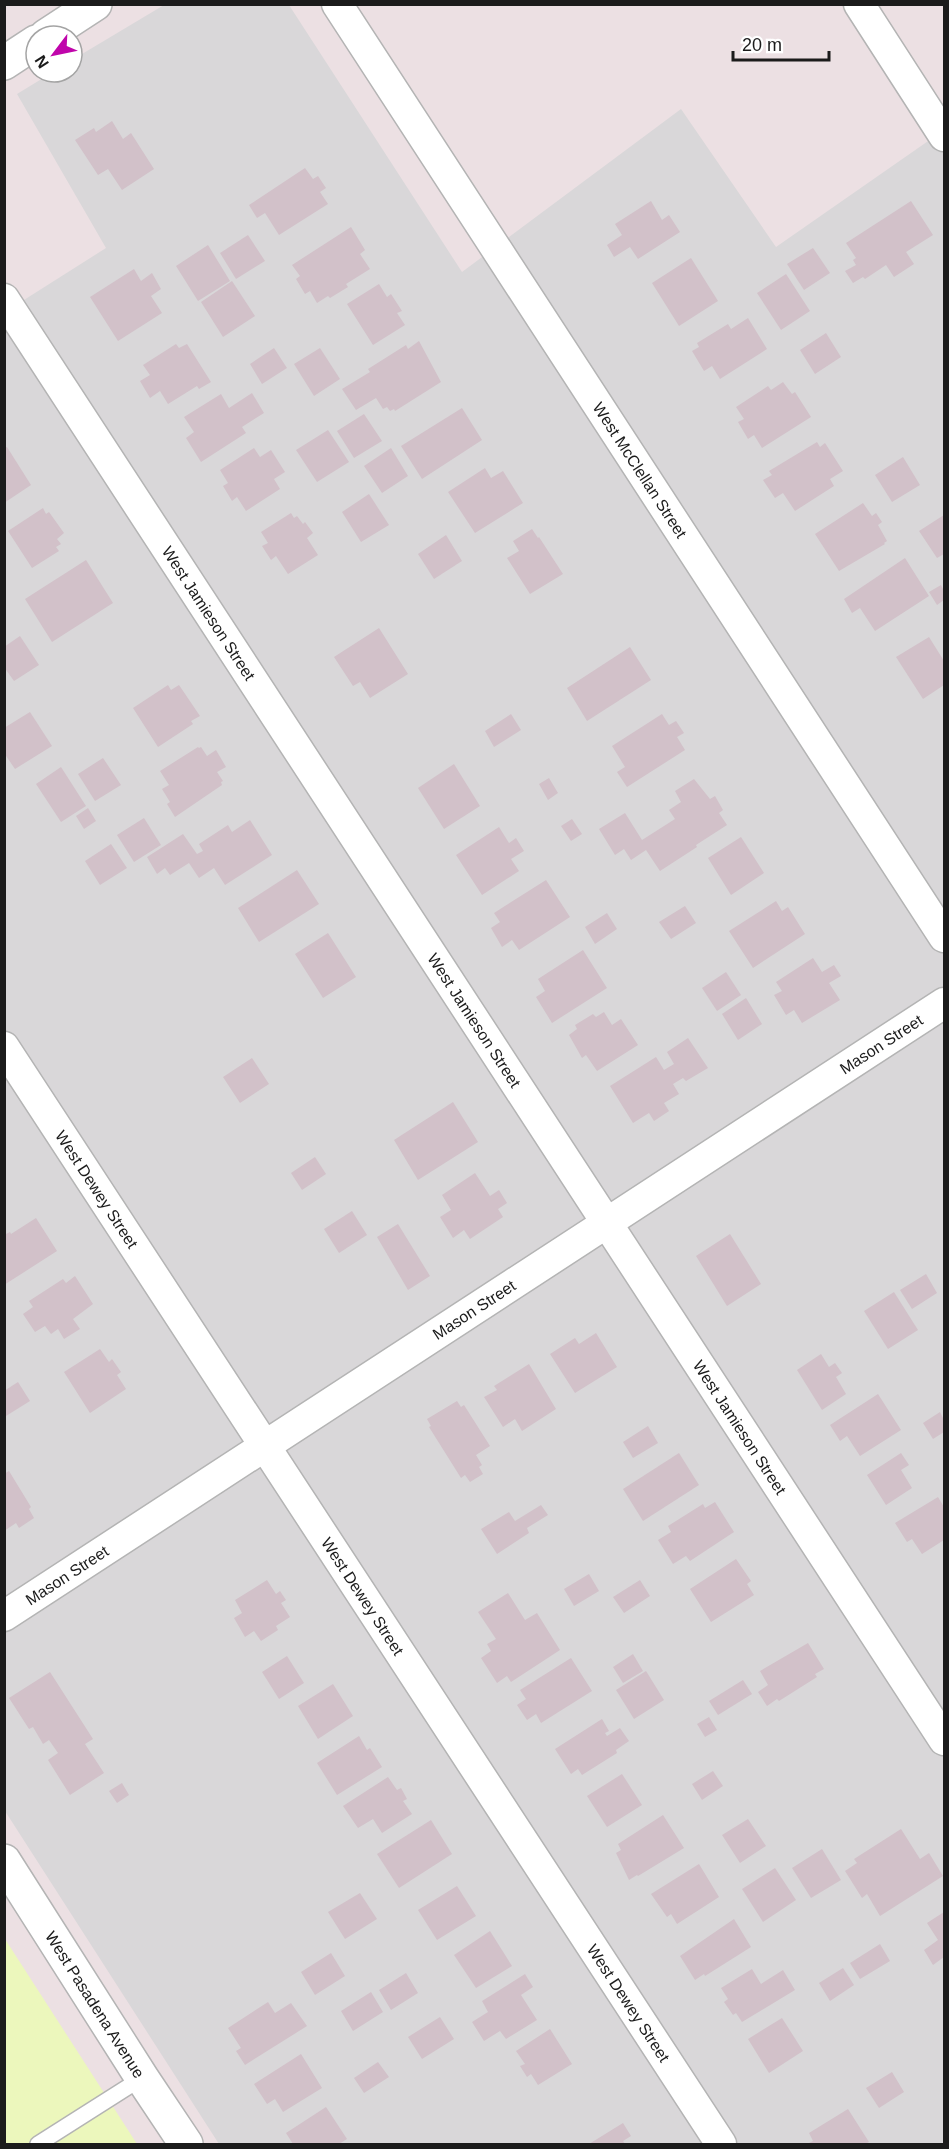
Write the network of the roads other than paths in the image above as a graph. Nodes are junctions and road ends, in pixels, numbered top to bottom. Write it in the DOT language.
graph roads {
  1 [pos="95,4"];
  2 [pos="337,4"];
  3 [pos="859,4"];
  4 [pos="64,24"];
  5 [pos="24,50"];
  6 [pos="4,63"];
  7 [pos="945,135"];
  8 [pos="4,300"];
  9 [pos="945,937"];
  10 [pos="945,1003"];
  11 [pos="4,1047"];
  12 [pos="608,1223"];
  13 [pos="265,1446"];
  14 [pos="4,1616"];
  15 [pos="945,1740"];
  16 [pos="4,1862"];
  17 [pos="142,2078"];
  18 [pos="38,2145"];
  19 [pos="186,2145"];
  20 [pos="721,2145"];
  1 -- 4 [label="street"];
  2 -- 9 [label="street, West McClellan Street"];
  3 -- 7 [label="street"];
  5 -- 6 [label="street"];
  8 -- 12 [label="street, West Jamieson Street"];
  10 -- 12 [label="street, Mason Street"];
  11 -- 13 [label="street, West Dewey Street"];
  12 -- 13 [label="street, Mason Street"];
  12 -- 15 [label="street, West Jamieson Street"];
  13 -- 14 [label="street, Mason Street"];
  13 -- 20 [label="street, West Dewey Street"];
  16 -- 17 [label="street, West Pasadena Avenue"];
  17 -- 18 [label="lane"];
  17 -- 19 [label="street, West Pasadena Avenue"];
}
